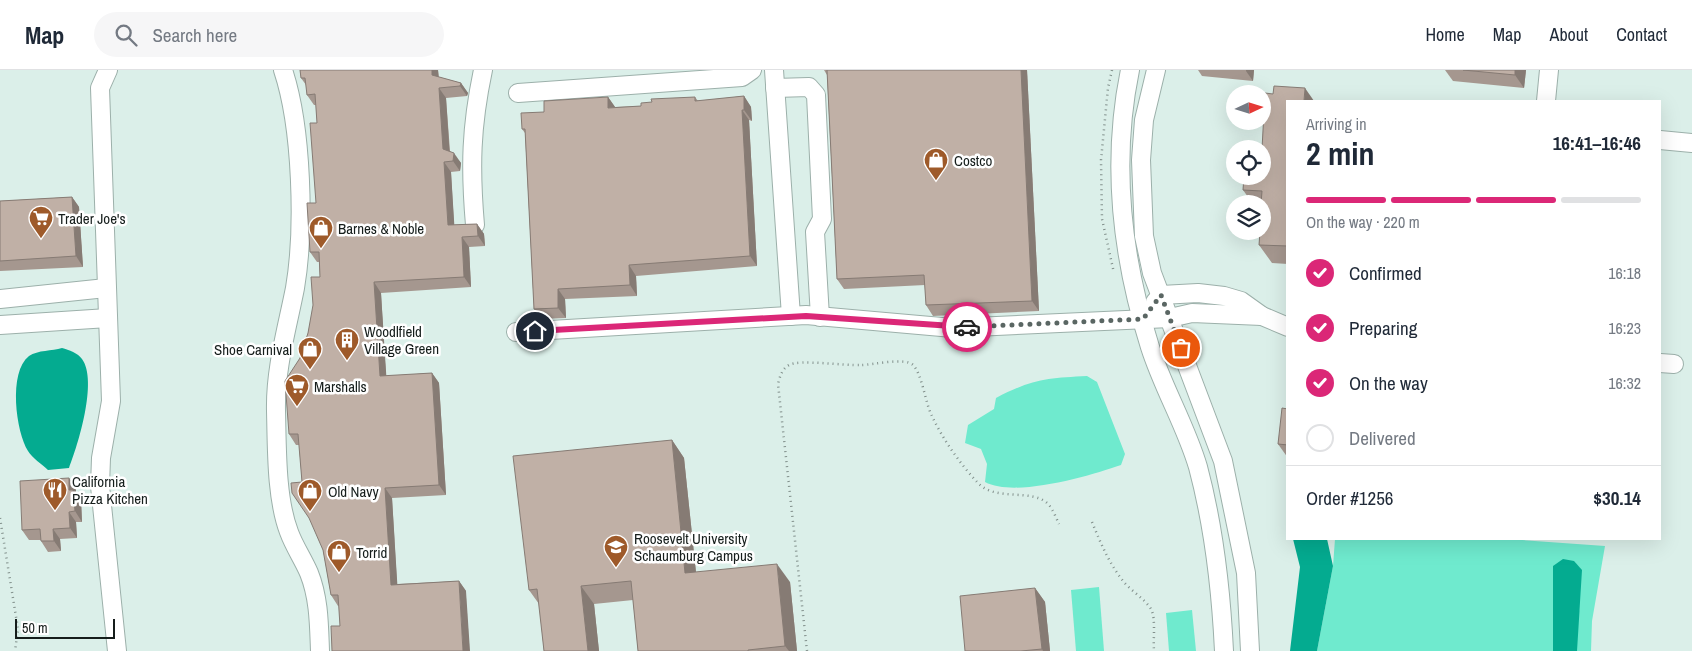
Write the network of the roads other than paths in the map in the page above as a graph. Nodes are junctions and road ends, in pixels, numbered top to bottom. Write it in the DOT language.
graph roads {
  1 [pos="108,70"];
  2 [pos="283,70"];
  3 [pos="483,70"];
  4 [pos="752,70"];
  5 [pos="774,70"];
  6 [pos="1130,70"];
  7 [pos="1156,70"];
  8 [pos="1549,70"];
  9 [pos="775,88"];
  10 [pos="518,93"];
  11 [pos="1546,100"];
  12 [pos="1661,140"];
  13 [pos="1692,143"];
  14 [pos="475,225"];
  15 [pos="106,288"];
  16 [pos="1161,295"];
  17 [pos="0,299"];
  18 [pos="792,316"];
  19 [pos="1262,316"];
  20 [pos="820,317"];
  21 [pos="108,318"];
  22 [pos="1170,318"];
  23 [pos="1143,319"];
  24 [pos="0,325"];
  25 [pos="1286,326"];
  26 [pos="516,332"];
  27 [pos="117,651"];
  28 [pos="320,651"];
  29 [pos="1224,651"];
  30 [pos="1250,651"];
  1 -- 15 [label="street"];
  2 -- 28 [label="street"];
  3 -- 14 [label="street"];
  4 -- 10 [label="street"];
  5 -- 9 [label="street"];
  6 -- 23 [label="street"];
  7 -- 16 [label="street"];
  8 -- 11 [label="street"];
  9 -- 18 [label="street"];
  9 -- 20 [label="street"];
  12 -- 13 [label="street"];
  15 -- 17 [label="street"];
  15 -- 21 [label="street"];
  16 -- 19 [label="street"];
  16 -- 22 [label="street"];
  16 -- 23 [label="street"];
  18 -- 20 [label="street"];
  18 -- 26 [label="street"];
  19 -- 22 [label="street"];
  19 -- 25 [label="street"];
  20 -- 23 [label="street"];
  21 -- 24 [label="street"];
  21 -- 27 [label="street"];
  22 -- 23 [label="street"];
  22 -- 30 [label="street"];
  23 -- 29 [label="street"];
}
